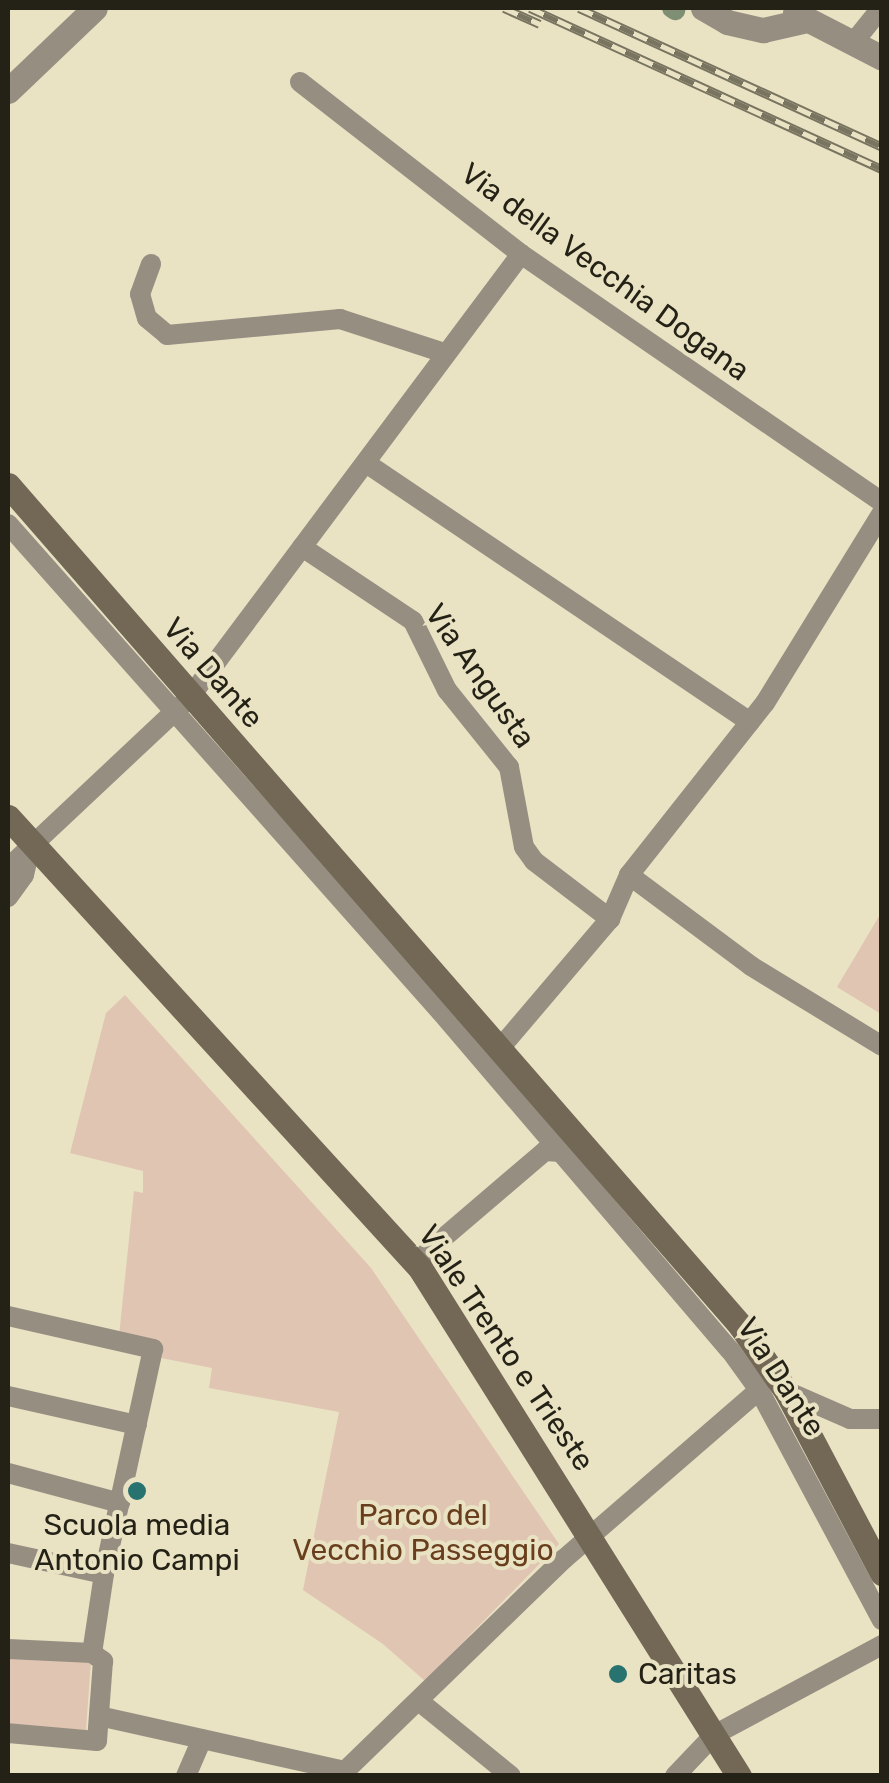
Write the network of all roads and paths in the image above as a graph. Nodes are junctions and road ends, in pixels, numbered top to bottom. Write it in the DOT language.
graph roads {
  1 [pos="95,8"];
  2 [pos="703,8"];
  3 [pos="881,8"];
  4 [pos="797,14"];
  5 [pos="852,43"];
  6 [pos="882,58"];
  7 [pos="300,82"];
  8 [pos="8,91"];
  9 [pos="521,254"];
  10 [pos="150,264"];
  11 [pos="444,353"];
  12 [pos="366,463"];
  13 [pos="8,486"];
  14 [pos="882,502"];
  15 [pos="882,513"];
  16 [pos="8,524"];
  17 [pos="302,547"];
  18 [pos="181,705"];
  19 [pos="750,722"];
  20 [pos="8,817"];
  21 [pos="31,843"];
  22 [pos="8,868"];
  23 [pos="630,875"];
  24 [pos="8,896"];
  25 [pos="337,896"];
  26 [pos="372,902"];
  27 [pos="610,919"];
  28 [pos="435,973"];
  29 [pos="442,1012"];
  30 [pos="882,1046"];
  31 [pos="501,1047"];
  32 [pos="540,1128"];
  33 [pos="560,1152"];
  34 [pos="594,1190"];
  35 [pos="636,1203"];
  36 [pos="404,1247"];
  37 [pos="420,1268"];
  38 [pos="8,1316"];
  39 [pos="759,1390"];
  40 [pos="786,1391"];
  41 [pos="8,1396"];
  42 [pos="882,1419"];
  43 [pos="136,1426"];
  44 [pos="8,1472"];
  45 [pos="120,1503"];
  46 [pos="593,1538"];
  47 [pos="8,1554"];
  48 [pos="882,1573"];
  49 [pos="104,1574"];
  50 [pos="882,1620"];
  51 [pos="882,1645"];
  52 [pos="8,1649"];
  53 [pos="92,1653"];
  54 [pos="420,1702"];
  55 [pos="98,1716"];
  56 [pos="8,1733"];
  57 [pos="714,1735"];
  58 [pos="202,1739"];
  59 [pos="268,1754"];
  60 [pos="335,1773"];
  61 [pos="186,1776"];
  62 [pos="259,1776"];
  63 [pos="511,1776"];
  64 [pos="676,1776"];
  65 [pos="739,1776"];
  1 -- 8 [label="street"];
  2 -- 4 [label="street"];
  3 -- 5 [label="street"];
  4 -- 5 [label="street"];
  5 -- 6 [label="street"];
  7 -- 9 [label="street, Via della Vecchia Dogana"];
  9 -- 11 [label="street"];
  9 -- 14 [label="street, Via della Vecchia Dogana"];
  10 -- 11 [label="street"];
  11 -- 12 [label="street"];
  12 -- 17 [label="street"];
  12 -- 19 [label="street"];
  13 -- 18 [label="main road, Via Dante"];
  15 -- 19 [label="street"];
  16 -- 18 [label="street, Via Dante"];
  17 -- 18 [label="street"];
  17 -- 27 [label="street, Via Angusta"];
  18 -- 21 [label="street"];
  18 -- 25 [label="street, Via Dante"];
  18 -- 26 [label="main road, Via Dante"];
  19 -- 23 [label="street"];
  20 -- 21 [label="main road, Viale Trento e Trieste"];
  21 -- 22 [label="street"];
  21 -- 24 [label="street"];
  21 -- 36 [label="main road, Viale Trento e Trieste"];
  23 -- 27 [label="street"];
  23 -- 30 [label="street"];
  25 -- 26 [label="street"];
  25 -- 29 [label="street, Via Dante"];
  26 -- 28 [label="main road, Via Dante"];
  27 -- 31 [label="street"];
  28 -- 29 [label="street"];
  28 -- 31 [label="main road, Via Dante"];
  29 -- 32 [label="street, Via Dante"];
  31 -- 35 [label="main road, Via Dante"];
  32 -- 33 [label="street, Via Dante"];
  32 -- 36 [label="street"];
  33 -- 34 [label="street, Via Dante"];
  33 -- 37 [label="street"];
  34 -- 35 [label="street"];
  34 -- 39 [label="street, Via Dante"];
  35 -- 40 [label="main road, Via Dante"];
  36 -- 37 [label="main road, Viale Trento e Trieste"];
  37 -- 46 [label="main road, Viale Trento e Trieste"];
  38 -- 43 [label="street"];
  39 -- 46 [label="street"];
  39 -- 50 [label="street, Via Dante"];
  40 -- 42 [label="street"];
  40 -- 48 [label="main road, Via Dante"];
  41 -- 43 [label="street"];
  43 -- 45 [label="street"];
  44 -- 45 [label="street"];
  45 -- 49 [label="street"];
  46 -- 54 [label="street"];
  46 -- 57 [label="main road, Viale Trento e Trieste"];
  47 -- 49 [label="street"];
  49 -- 53 [label="street"];
  51 -- 57 [label="street"];
  52 -- 53 [label="street"];
  53 -- 55 [label="street"];
  54 -- 60 [label="street"];
  54 -- 63 [label="street"];
  55 -- 56 [label="street"];
  55 -- 58 [label="street"];
  57 -- 64 [label="street"];
  57 -- 65 [label="main road, Viale Trento e Trieste"];
  58 -- 59 [label="street"];
  58 -- 61 [label="street"];
  59 -- 60 [label="street"];
  59 -- 62 [label="street"];
}
